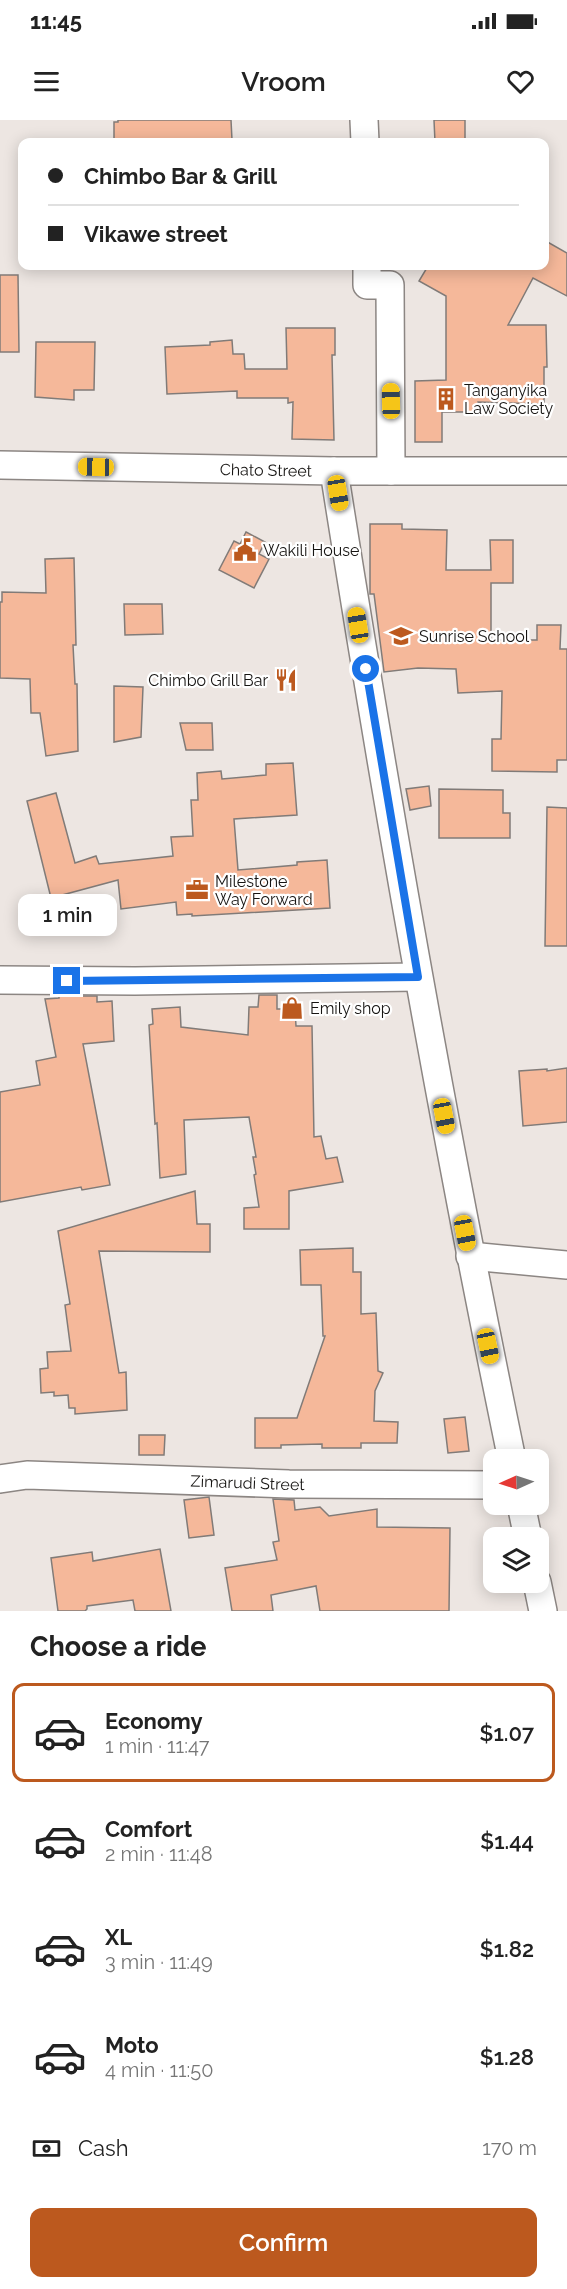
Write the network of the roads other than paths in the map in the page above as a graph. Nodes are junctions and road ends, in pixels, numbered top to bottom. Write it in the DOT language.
graph roads {
  1 [pos="364,120"];
  2 [pos="364,138"];
  3 [pos="367,270"];
  4 [pos="0,465"];
  5 [pos="334,471"];
  6 [pos="391,471"];
  7 [pos="567,471"];
  8 [pos="418,977"];
  9 [pos="0,980"];
  10 [pos="470,1256"];
  11 [pos="567,1265"];
  12 [pos="510,1449"];
  13 [pos="0,1479"];
  14 [pos="483,1485"];
  15 [pos="539,1593"];
  16 [pos="543,1611"];
  1 -- 2 [label="street"];
  3 -- 6 [label="street"];
  4 -- 5 [label="street, Chato Street"];
  5 -- 6 [label="street, Chato Street"];
  5 -- 8 [label="street"];
  6 -- 7 [label="street, Chato Street"];
  8 -- 9 [label="street"];
  8 -- 10 [label="street"];
  10 -- 11 [label="street"];
  10 -- 12 [label="street"];
  13 -- 14 [label="street, Zimarudi Street"];
  15 -- 16 [label="street"];
}
